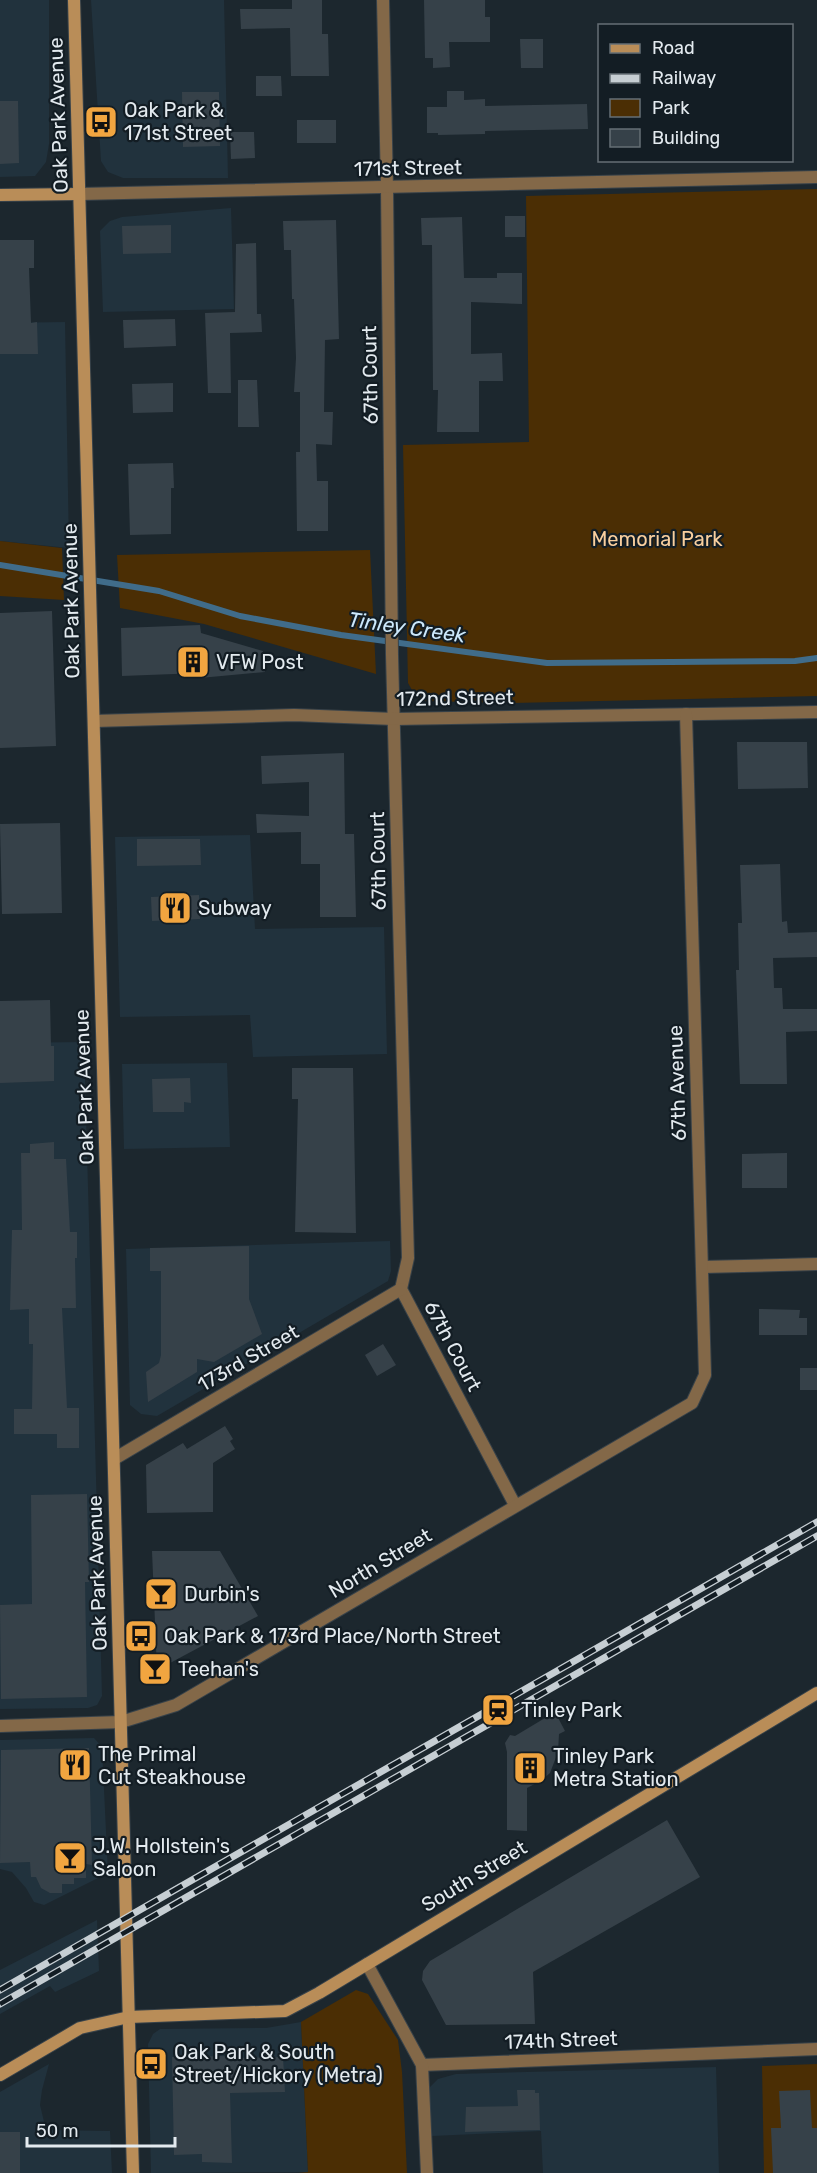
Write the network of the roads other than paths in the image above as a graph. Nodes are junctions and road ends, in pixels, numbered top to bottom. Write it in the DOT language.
graph roads {
  1 [pos="74,0"];
  2 [pos="383,0"];
  3 [pos="817,177"];
  4 [pos="387,188"];
  5 [pos="79,194"];
  6 [pos="0,195"];
  7 [pos="817,712"];
  8 [pos="686,714"];
  9 [pos="394,719"];
  10 [pos="94,721"];
  11 [pos="817,1264"];
  12 [pos="702,1267"];
  13 [pos="401,1289"];
  14 [pos="654,1426"];
  15 [pos="114,1459"];
  16 [pos="515,1505"];
  17 [pos="817,1693"];
  18 [pos="121,1722"];
  19 [pos="0,1726"];
  20 [pos="367,1964"];
  21 [pos="129,2017"];
  22 [pos="817,2049"];
  23 [pos="422,2065"];
  24 [pos="0,2075"];
  25 [pos="134,2173"];
  26 [pos="427,2173"];
  1 -- 5 [label="street, Oak Park Avenue"];
  2 -- 4 [label="street, 67th Court"];
  3 -- 4 [label="street, 171st Street"];
  4 -- 5 [label="street, 171st Street"];
  4 -- 9 [label="street, 67th Court"];
  5 -- 6 [label="street, 171st Street"];
  5 -- 10 [label="street, Oak Park Avenue"];
  7 -- 8 [label="street, 172nd Street"];
  8 -- 9 [label="street, 172nd Street"];
  8 -- 12 [label="street, 67th Avenue"];
  9 -- 10 [label="street, 172nd Street"];
  9 -- 13 [label="street, 67th Court"];
  10 -- 15 [label="street, Oak Park Avenue"];
  11 -- 12 [label="street"];
  12 -- 14 [label="street, 67th Avenue"];
  13 -- 15 [label="street, 173rd Street"];
  13 -- 16 [label="street, 67th Court"];
  14 -- 16 [label="street, North Street"];
  15 -- 18 [label="street, Oak Park Avenue"];
  16 -- 18 [label="street, North Street"];
  17 -- 20 [label="street, South Street"];
  18 -- 19 [label="street, North Street"];
  18 -- 21 [label="street, Oak Park Avenue"];
  20 -- 21 [label="street, South Street"];
  20 -- 23 [label="street"];
  21 -- 24 [label="street, South Street"];
  21 -- 25 [label="street, Oak Park Avenue"];
  22 -- 23 [label="street, 174th Street"];
  23 -- 26 [label="street"];
}
